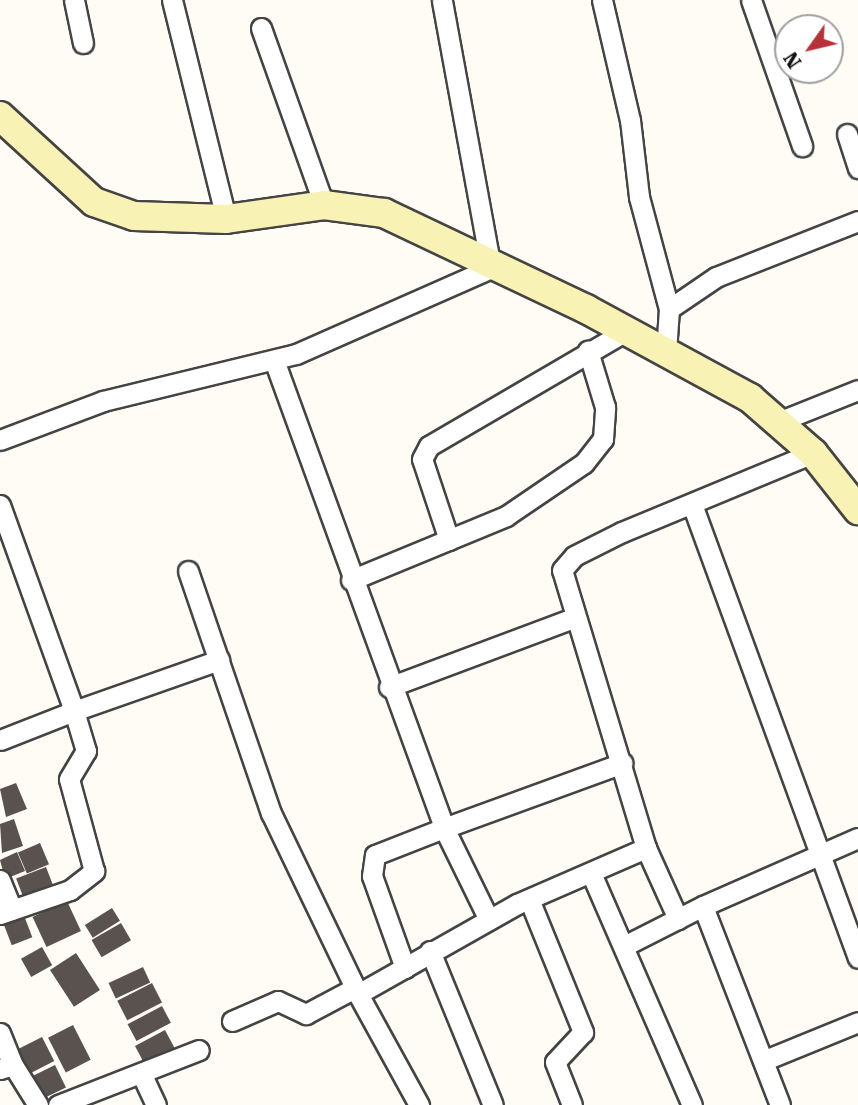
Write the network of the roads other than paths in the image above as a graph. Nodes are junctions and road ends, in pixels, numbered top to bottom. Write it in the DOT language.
graph roads {
  1 [pos="74,0"];
  2 [pos="172,0"];
  3 [pos="442,0"];
  4 [pos="602,0"];
  5 [pos="751,0"];
  6 [pos="261,28"];
  7 [pos="83,43"];
  8 [pos="0,116"];
  9 [pos="847,134"];
  10 [pos="802,146"];
  11 [pos="858,167"];
  12 [pos="324,205"];
  13 [pos="226,219"];
  14 [pos="858,221"];
  15 [pos="491,268"];
  16 [pos="669,309"];
  17 [pos="626,331"];
  18 [pos="588,351"];
  19 [pos="666,352"];
  20 [pos="274,360"];
  21 [pos="858,390"];
  22 [pos="778,422"];
  23 [pos="0,440"];
  24 [pos="813,453"];
  25 [pos="0,505"];
  26 [pos="693,507"];
  27 [pos="858,510"];
  28 [pos="449,540"];
  29 [pos="188,572"];
  30 [pos="351,580"];
  31 [pos="574,618"];
  32 [pos="219,660"];
  33 [pos="388,687"];
  34 [pos="74,711"];
  35 [pos="0,740"];
  36 [pos="624,763"];
  37 [pos="444,828"];
  38 [pos="858,838"];
  39 [pos="646,848"];
  40 [pos="817,855"];
  41 [pos="591,873"];
  42 [pos="0,880"];
  43 [pos="529,899"];
  44 [pos="703,906"];
  45 [pos="6,912"];
  46 [pos="678,919"];
  47 [pos="489,920"];
  48 [pos="624,946"];
  49 [pos="430,951"];
  50 [pos="858,958"];
  51 [pos="405,968"];
  52 [pos="357,991"];
  53 [pos="232,1021"];
  54 [pos="858,1022"];
  55 [pos="0,1033"];
  56 [pos="199,1050"];
  57 [pos="765,1060"];
  58 [pos="6,1067"];
  59 [pos="142,1075"];
  60 [pos="38,1105"];
  61 [pos="58,1105"];
  62 [pos="156,1105"];
  63 [pos="419,1105"];
  64 [pos="493,1105"];
  65 [pos="572,1105"];
  66 [pos="692,1105"];
  67 [pos="780,1105"];
  1 -- 7 [label="street"];
  2 -- 13 [label="street"];
  3 -- 15 [label="street"];
  4 -- 16 [label="street"];
  5 -- 10 [label="street"];
  6 -- 12 [label="street"];
  8 -- 13 [label="street"];
  9 -- 11 [label="street"];
  12 -- 13 [label="street"];
  12 -- 15 [label="street"];
  14 -- 16 [label="street"];
  15 -- 17 [label="street"];
  15 -- 20 [label="street"];
  16 -- 19 [label="street"];
  17 -- 18 [label="street"];
  17 -- 19 [label="street"];
  18 -- 28 [label="street"];
  18 -- 28 [label="street"];
  19 -- 22 [label="street"];
  20 -- 23 [label="street"];
  20 -- 30 [label="street"];
  21 -- 22 [label="street"];
  22 -- 24 [label="street"];
  24 -- 26 [label="street"];
  24 -- 27 [label="street"];
  25 -- 34 [label="street"];
  26 -- 31 [label="street"];
  26 -- 40 [label="street"];
  28 -- 30 [label="street"];
  29 -- 32 [label="street"];
  30 -- 33 [label="street"];
  31 -- 33 [label="street"];
  31 -- 36 [label="street"];
  32 -- 34 [label="street"];
  32 -- 52 [label="street"];
  33 -- 37 [label="street"];
  34 -- 35 [label="street"];
  34 -- 45 [label="street"];
  36 -- 37 [label="street"];
  36 -- 39 [label="street"];
  37 -- 47 [label="street"];
  37 -- 51 [label="street"];
  38 -- 40 [label="street"];
  39 -- 41 [label="street"];
  39 -- 46 [label="street"];
  40 -- 44 [label="street"];
  40 -- 50 [label="street"];
  41 -- 43 [label="street"];
  41 -- 48 [label="street"];
  42 -- 45 [label="street"];
  43 -- 47 [label="street"];
  43 -- 65 [label="street"];
  44 -- 46 [label="street"];
  44 -- 57 [label="street"];
  46 -- 48 [label="street"];
  47 -- 49 [label="street"];
  48 -- 66 [label="street"];
  49 -- 51 [label="street"];
  49 -- 64 [label="street"];
  51 -- 52 [label="street"];
  52 -- 53 [label="street"];
  52 -- 63 [label="street"];
  54 -- 57 [label="street"];
  55 -- 58 [label="street"];
  56 -- 59 [label="street"];
  57 -- 67 [label="street"];
  58 -- 60 [label="street"];
  59 -- 61 [label="street"];
  59 -- 62 [label="street"];
}
